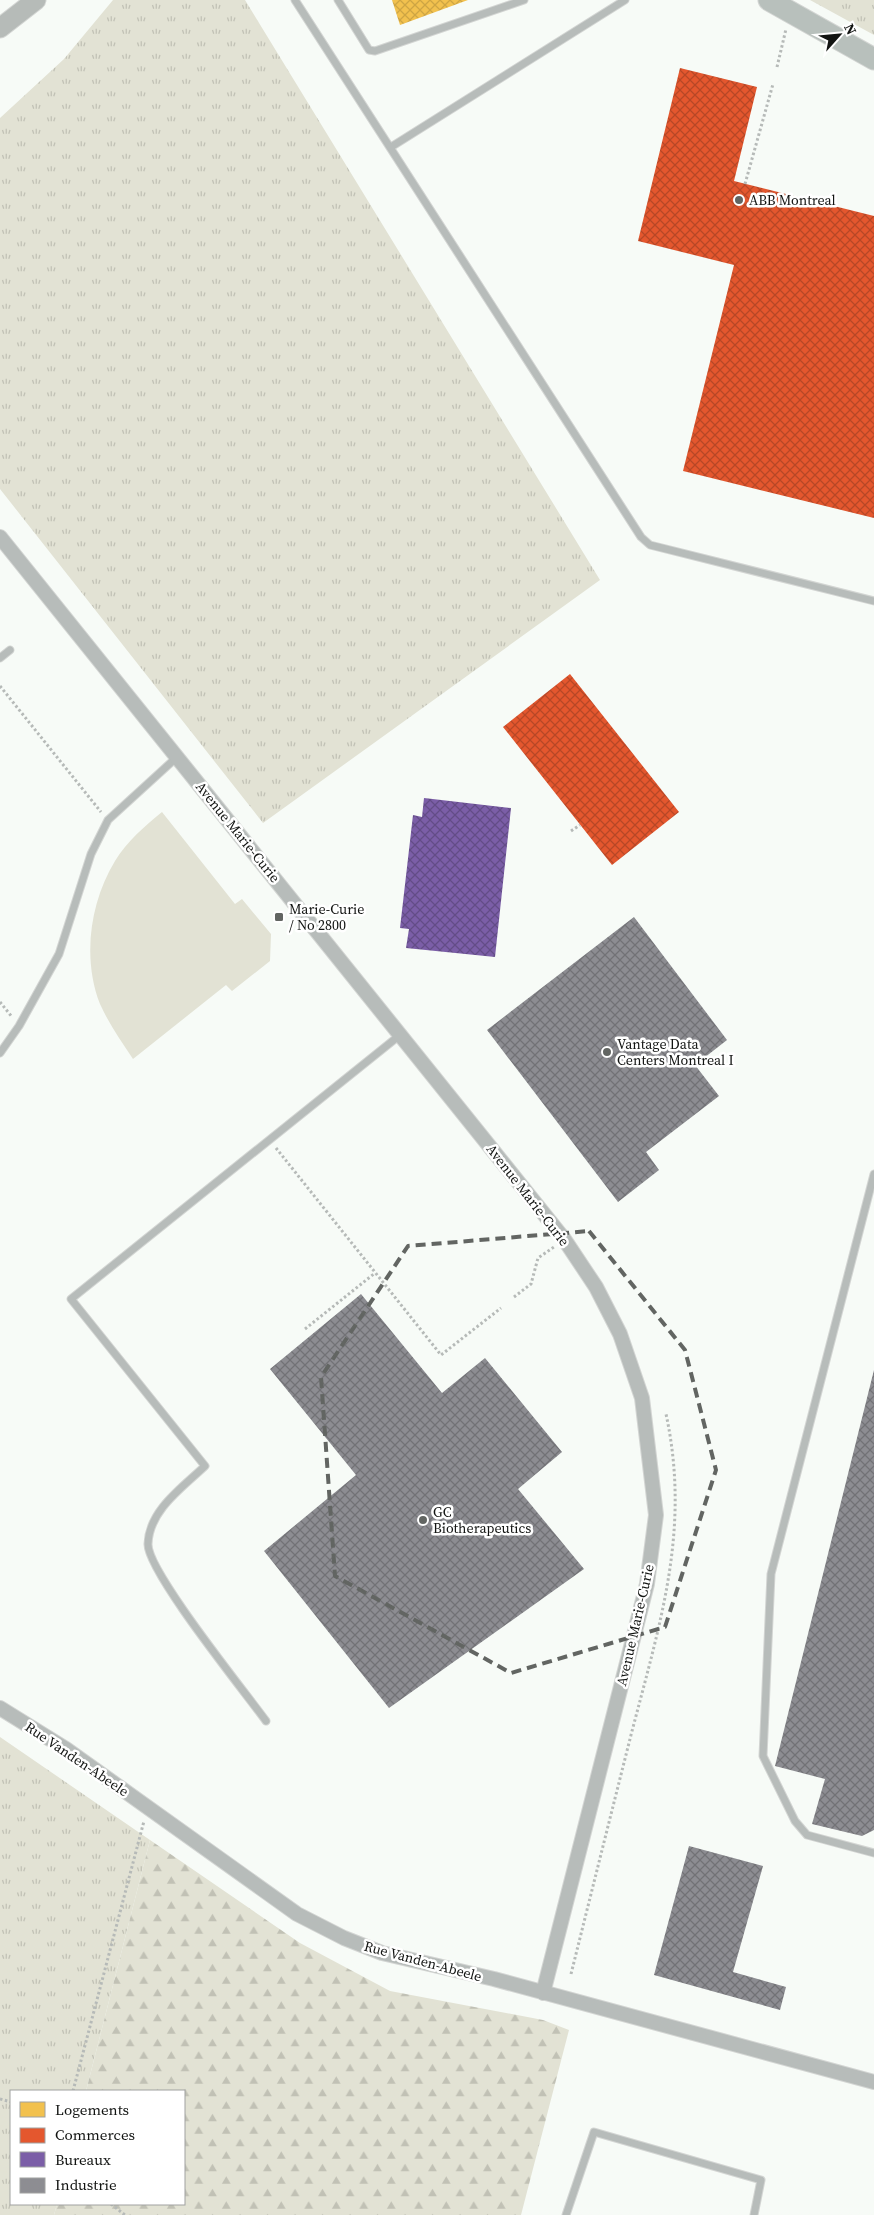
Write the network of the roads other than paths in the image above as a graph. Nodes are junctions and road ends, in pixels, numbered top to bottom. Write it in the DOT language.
graph roads {
  1 [pos="36,0"];
  2 [pos="295,0"];
  3 [pos="338,0"];
  4 [pos="524,0"];
  5 [pos="625,0"];
  6 [pos="769,0"];
  7 [pos="0,28"];
  8 [pos="874,58"];
  9 [pos="391,147"];
  10 [pos="0,536"];
  11 [pos="874,601"];
  12 [pos="10,650"];
  13 [pos="0,658"];
  14 [pos="178,756"];
  15 [pos="400,1035"];
  16 [pos="0,1053"];
  17 [pos="874,1174"];
  18 [pos="0,1708"];
  19 [pos="266,1721"];
  20 [pos="874,1853"];
  21 [pos="543,1993"];
  22 [pos="874,2082"];
  23 [pos="566,2215"];
  24 [pos="754,2215"];
  1 -- 7 [label="street"];
  2 -- 9 [label="lane"];
  3 -- 4 [label="lane"];
  5 -- 9 [label="lane"];
  6 -- 8 [label="main road"];
  9 -- 11 [label="lane"];
  10 -- 14 [label="street, Avenue Marie-Curie"];
  12 -- 13 [label="lane"];
  14 -- 15 [label="street, Avenue Marie-Curie"];
  14 -- 16 [label="lane"];
  15 -- 19 [label="lane"];
  15 -- 21 [label="street, Avenue Marie-Curie"];
  17 -- 20 [label="lane"];
  18 -- 21 [label="street, Rue Vanden-Abeele"];
  21 -- 22 [label="street, Rue Vanden-Abeele"];
  23 -- 24 [label="lane"];
}
